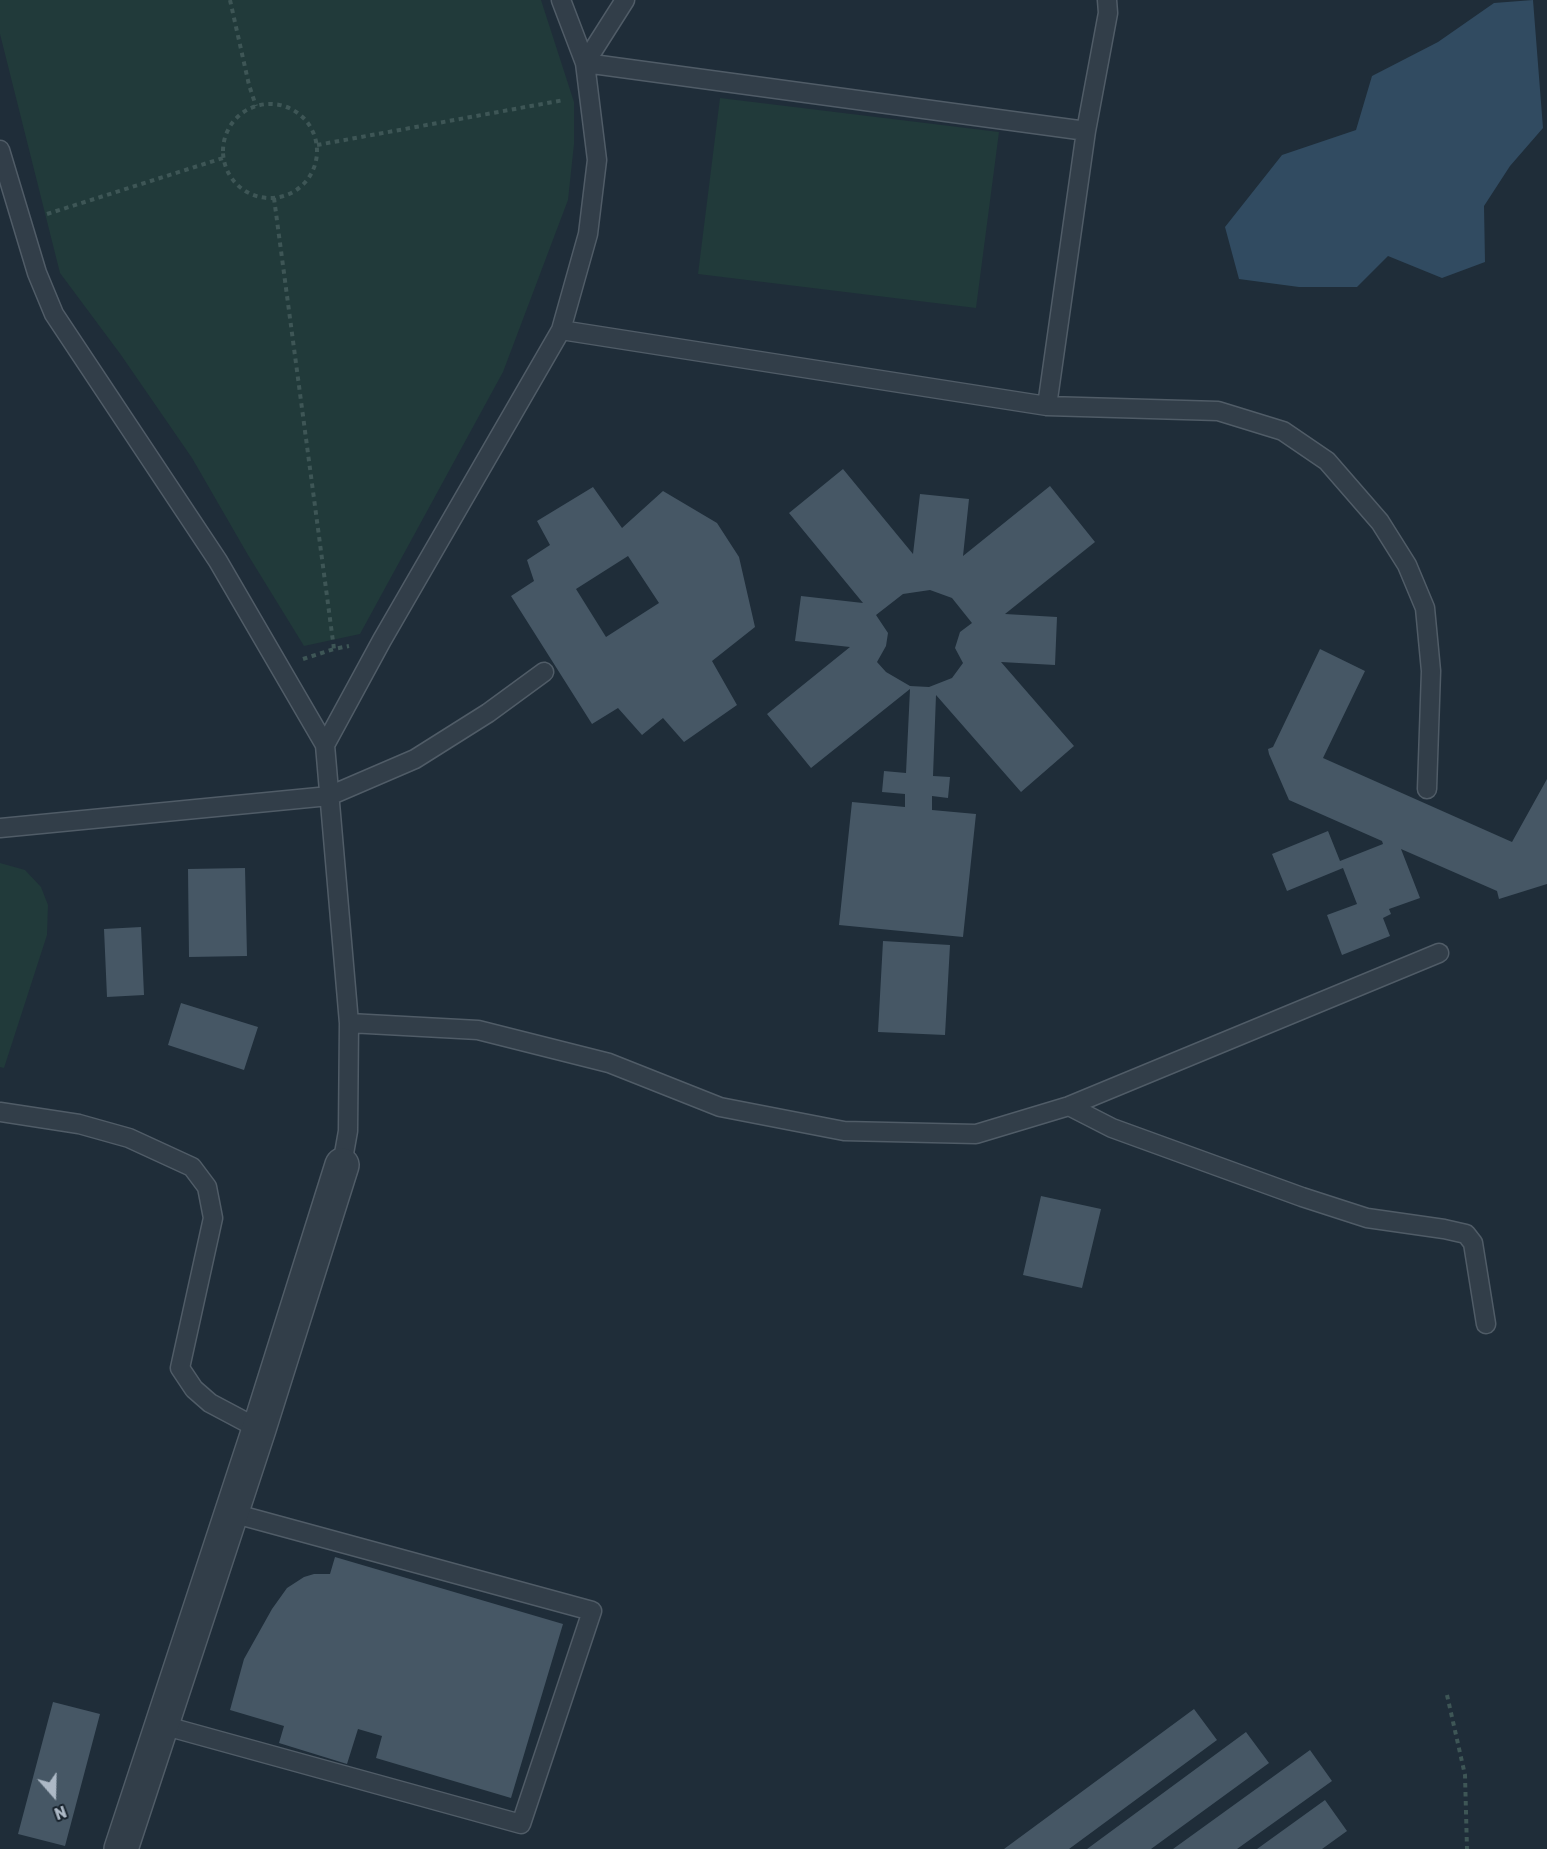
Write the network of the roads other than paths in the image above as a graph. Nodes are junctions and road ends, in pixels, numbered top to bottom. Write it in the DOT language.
graph roads {
  1 [pos="561,0"];
  2 [pos="625,0"];
  3 [pos="1107,0"];
  4 [pos="585,63"];
  5 [pos="1086,131"];
  6 [pos="0,150"];
  7 [pos="561,330"];
  8 [pos="1047,406"];
  9 [pos="544,672"];
  10 [pos="325,745"];
  11 [pos="1427,789"];
  12 [pos="329,796"];
  13 [pos="0,828"];
  14 [pos="1439,953"];
  15 [pos="349,1023"];
  16 [pos="1069,1106"];
  17 [pos="0,1112"];
  18 [pos="342,1165"];
  19 [pos="1486,1324"];
  20 [pos="259,1429"];
  21 [pos="231,1513"];
  22 [pos="162,1725"];
  23 [pos="121,1849"];
  1 -- 4 [label="lane"];
  2 -- 4 [label="lane"];
  3 -- 5 [label="lane"];
  4 -- 5 [label="lane"];
  4 -- 7 [label="lane"];
  5 -- 8 [label="lane"];
  6 -- 10 [label="lane"];
  7 -- 8 [label="lane"];
  7 -- 10 [label="lane"];
  8 -- 11 [label="lane"];
  9 -- 12 [label="lane"];
  10 -- 12 [label="lane"];
  12 -- 13 [label="lane"];
  12 -- 15 [label="lane"];
  14 -- 16 [label="lane"];
  15 -- 16 [label="lane"];
  15 -- 18 [label="lane"];
  16 -- 19 [label="lane"];
  17 -- 20 [label="lane"];
  18 -- 20 [label="street"];
  20 -- 21 [label="street"];
  21 -- 22 [label="street"];
  21 -- 22 [label="lane"];
  22 -- 23 [label="street"];
}
